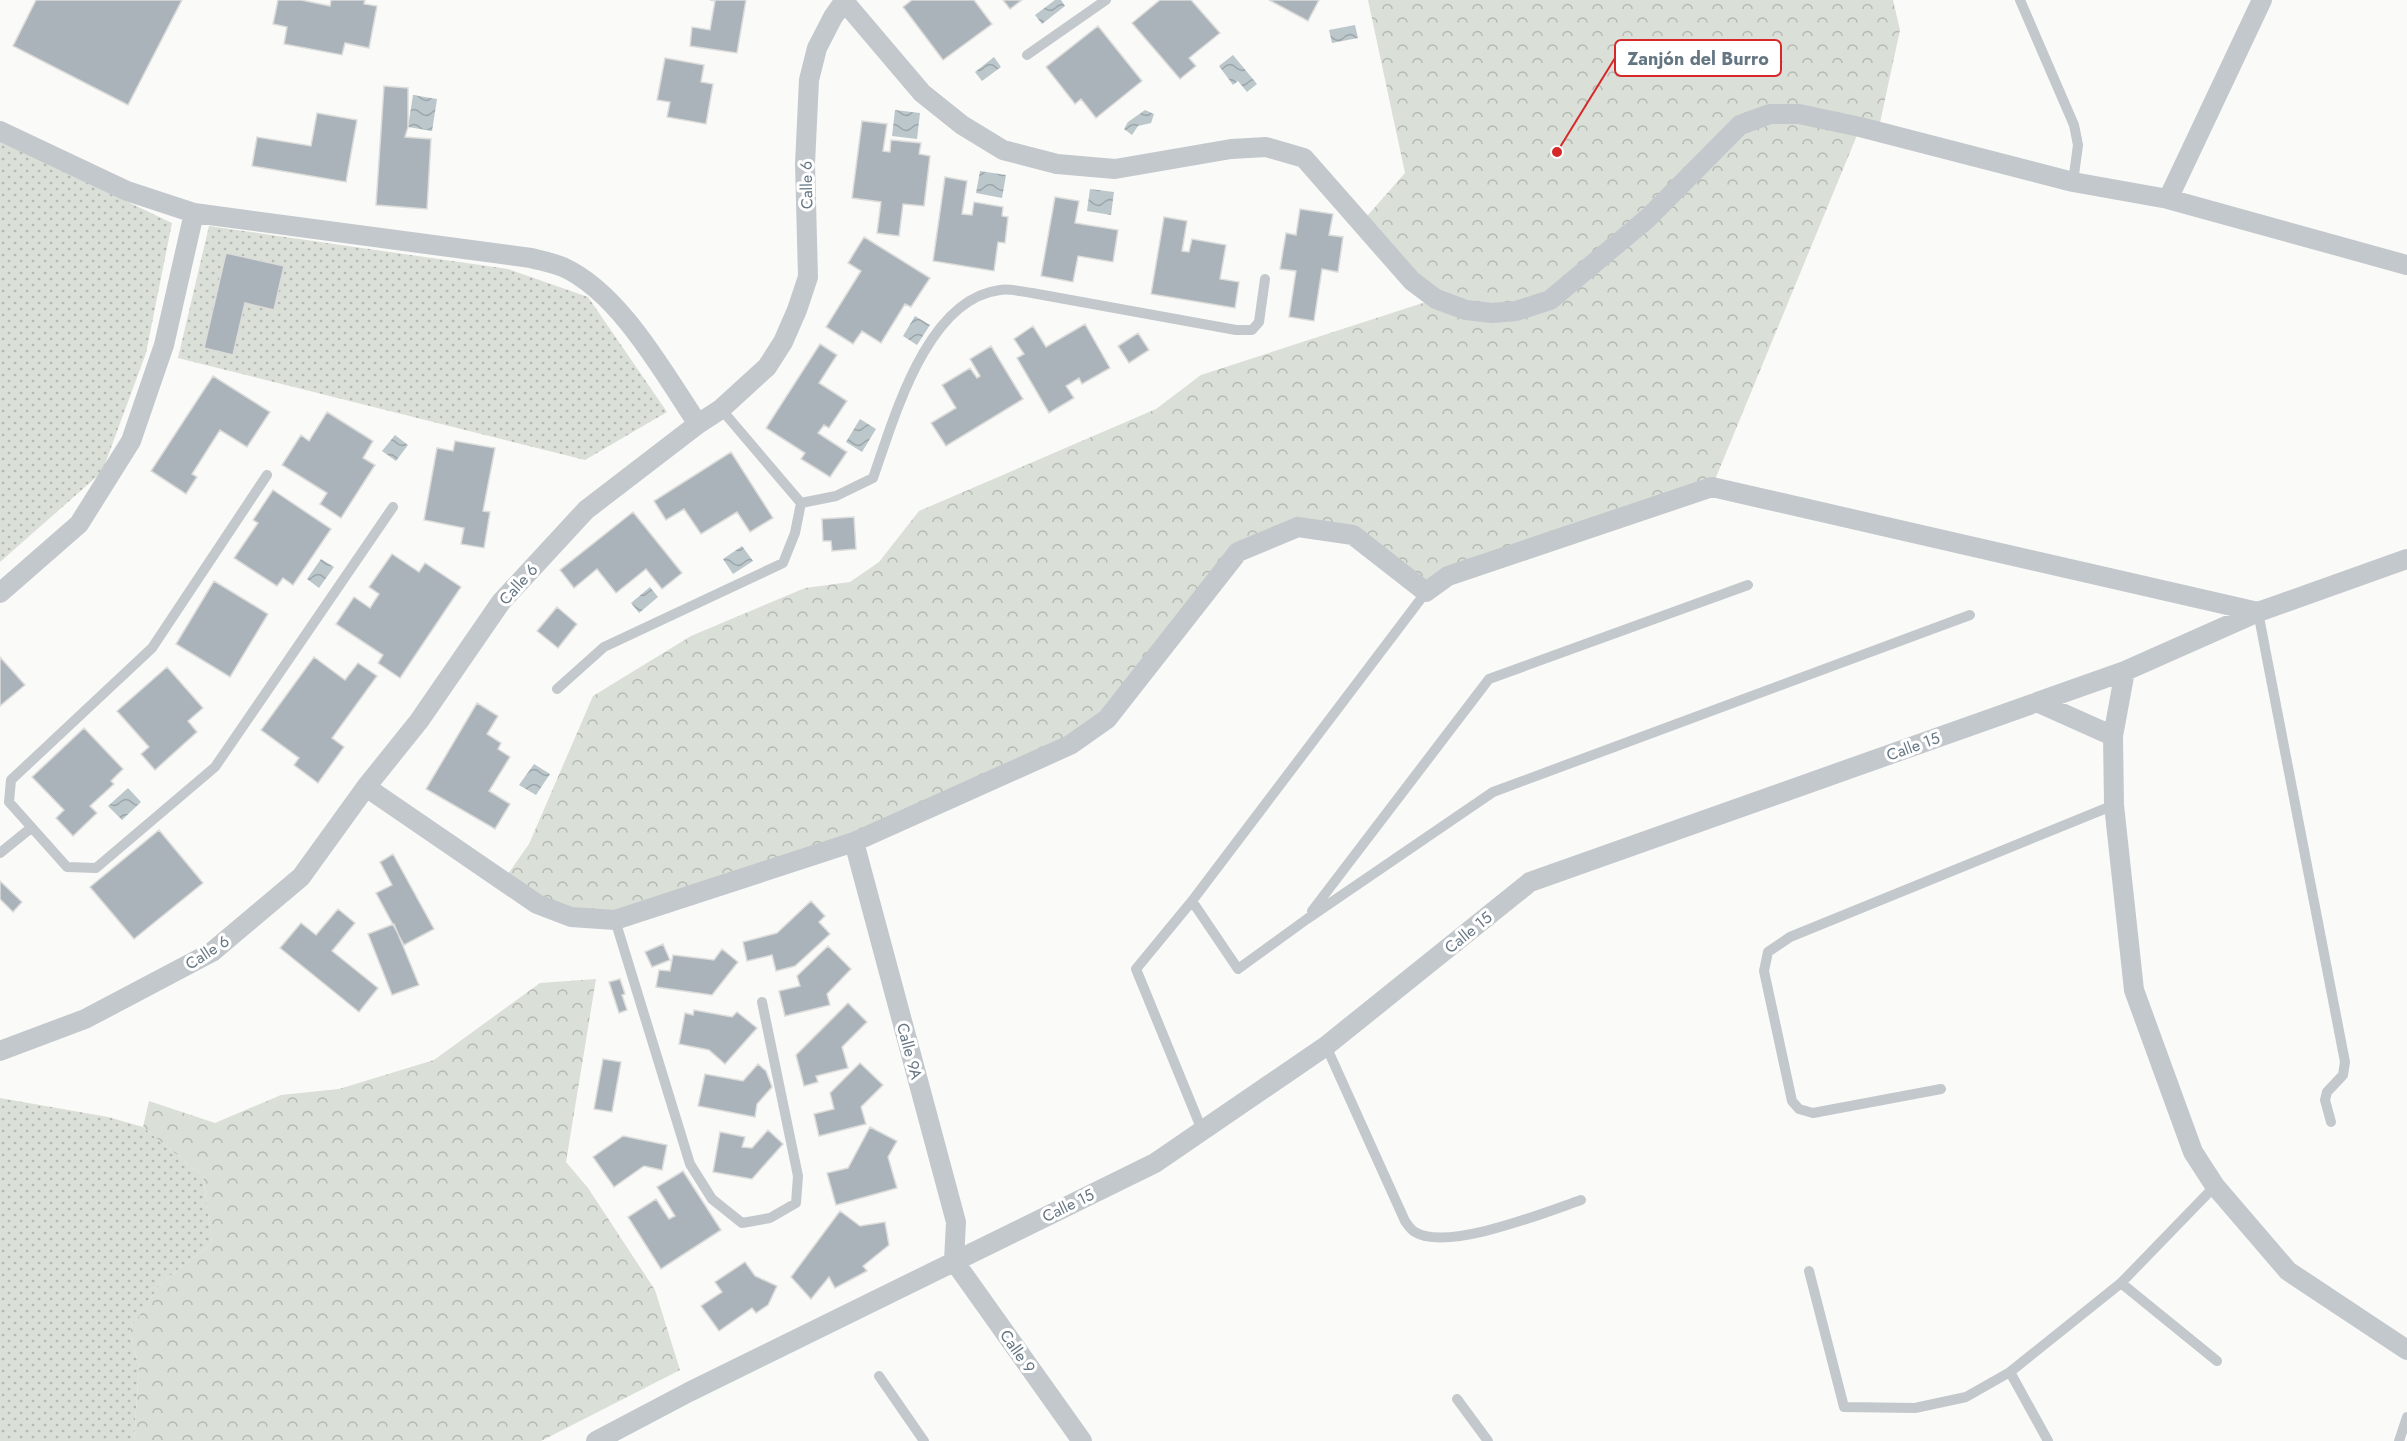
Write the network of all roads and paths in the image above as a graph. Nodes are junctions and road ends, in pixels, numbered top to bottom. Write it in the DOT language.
graph roads {
  1 [pos="844,0"];
  2 [pos="1106,0"];
  3 [pos="2020,0"];
  4 [pos="2262,0"];
  5 [pos="1027,55"];
  6 [pos="0,131"];
  7 [pos="2073,182"];
  8 [pos="2168,199"];
  9 [pos="194,213"];
  10 [pos="2407,265"];
  11 [pos="1265,279"];
  12 [pos="721,409"];
  13 [pos="698,423"];
  14 [pos="267,475"];
  15 [pos="801,503"];
  16 [pos="393,507"];
  17 [pos="2407,559"];
  18 [pos="1748,585"];
  19 [pos="1426,592"];
  20 [pos="0,593"];
  21 [pos="2258,612"];
  22 [pos="1970,615"];
  23 [pos="2125,671"];
  24 [pos="557,689"];
  25 [pos="2037,702"];
  26 [pos="2113,736"];
  27 [pos="366,787"];
  28 [pos="2114,805"];
  29 [pos="31,828"];
  30 [pos="854,842"];
  31 [pos="0,853"];
  32 [pos="1192,901"];
  33 [pos="1307,919"];
  34 [pos="615,920"];
  35 [pos="762,1002"];
  36 [pos="1326,1046"];
  37 [pos="0,1052"];
  38 [pos="1941,1089"];
  39 [pos="2331,1122"];
  40 [pos="1202,1130"];
  41 [pos="2215,1186"];
  42 [pos="1581,1200"];
  43 [pos="954,1261"];
  44 [pos="1809,1271"];
  45 [pos="2121,1283"];
  46 [pos="2407,1350"];
  47 [pos="2217,1361"];
  48 [pos="2010,1372"];
  49 [pos="879,1376"];
  50 [pos="1457,1400"];
  51 [pos="2407,1416"];
  52 [pos="596,1441"];
  53 [pos="924,1441"];
  54 [pos="1082,1441"];
  55 [pos="1488,1441"];
  56 [pos="2048,1441"];
  57 [pos="2399,1441"];
  1 -- 7 [label="street"];
  1 -- 12 [label="street, Calle 6"];
  2 -- 5 [label="lane"];
  3 -- 7 [label="lane"];
  4 -- 8 [label="street"];
  6 -- 9 [label="street"];
  7 -- 8 [label="street"];
  8 -- 10 [label="street"];
  9 -- 13 [label="street"];
  9 -- 20 [label="street"];
  11 -- 15 [label="lane"];
  12 -- 13 [label="street, Calle 6"];
  12 -- 15 [label="lane"];
  13 -- 27 [label="street, Calle 6"];
  14 -- 29 [label="lane"];
  15 -- 24 [label="lane"];
  16 -- 29 [label="lane"];
  17 -- 21 [label="street, Calle 15"];
  18 -- 33 [label="lane"];
  19 -- 21 [label="street"];
  19 -- 30 [label="street"];
  19 -- 32 [label="lane"];
  21 -- 23 [label="street, Calle 15"];
  21 -- 39 [label="lane"];
  22 -- 33 [label="lane"];
  23 -- 25 [label="street, Calle 15"];
  23 -- 26 [label="street"];
  25 -- 26 [label="street"];
  25 -- 36 [label="street, Calle 15"];
  26 -- 28 [label="street"];
  27 -- 34 [label="street"];
  27 -- 37 [label="street, Calle 6"];
  28 -- 38 [label="lane"];
  28 -- 41 [label="street"];
  29 -- 31 [label="lane"];
  30 -- 34 [label="street"];
  30 -- 43 [label="street, Calle 9A"];
  32 -- 33 [label="lane"];
  32 -- 40 [label="lane"];
  34 -- 35 [label="lane"];
  36 -- 40 [label="street, Calle 15"];
  36 -- 42 [label="lane"];
  40 -- 43 [label="street, Calle 15"];
  41 -- 45 [label="lane"];
  41 -- 46 [label="street"];
  43 -- 52 [label="street, Calle 15"];
  43 -- 54 [label="street, Calle 9"];
  44 -- 48 [label="lane"];
  45 -- 47 [label="lane"];
  45 -- 48 [label="lane"];
  48 -- 56 [label="lane"];
  49 -- 53 [label="lane"];
  50 -- 55 [label="lane"];
  51 -- 57 [label="lane"];
}
